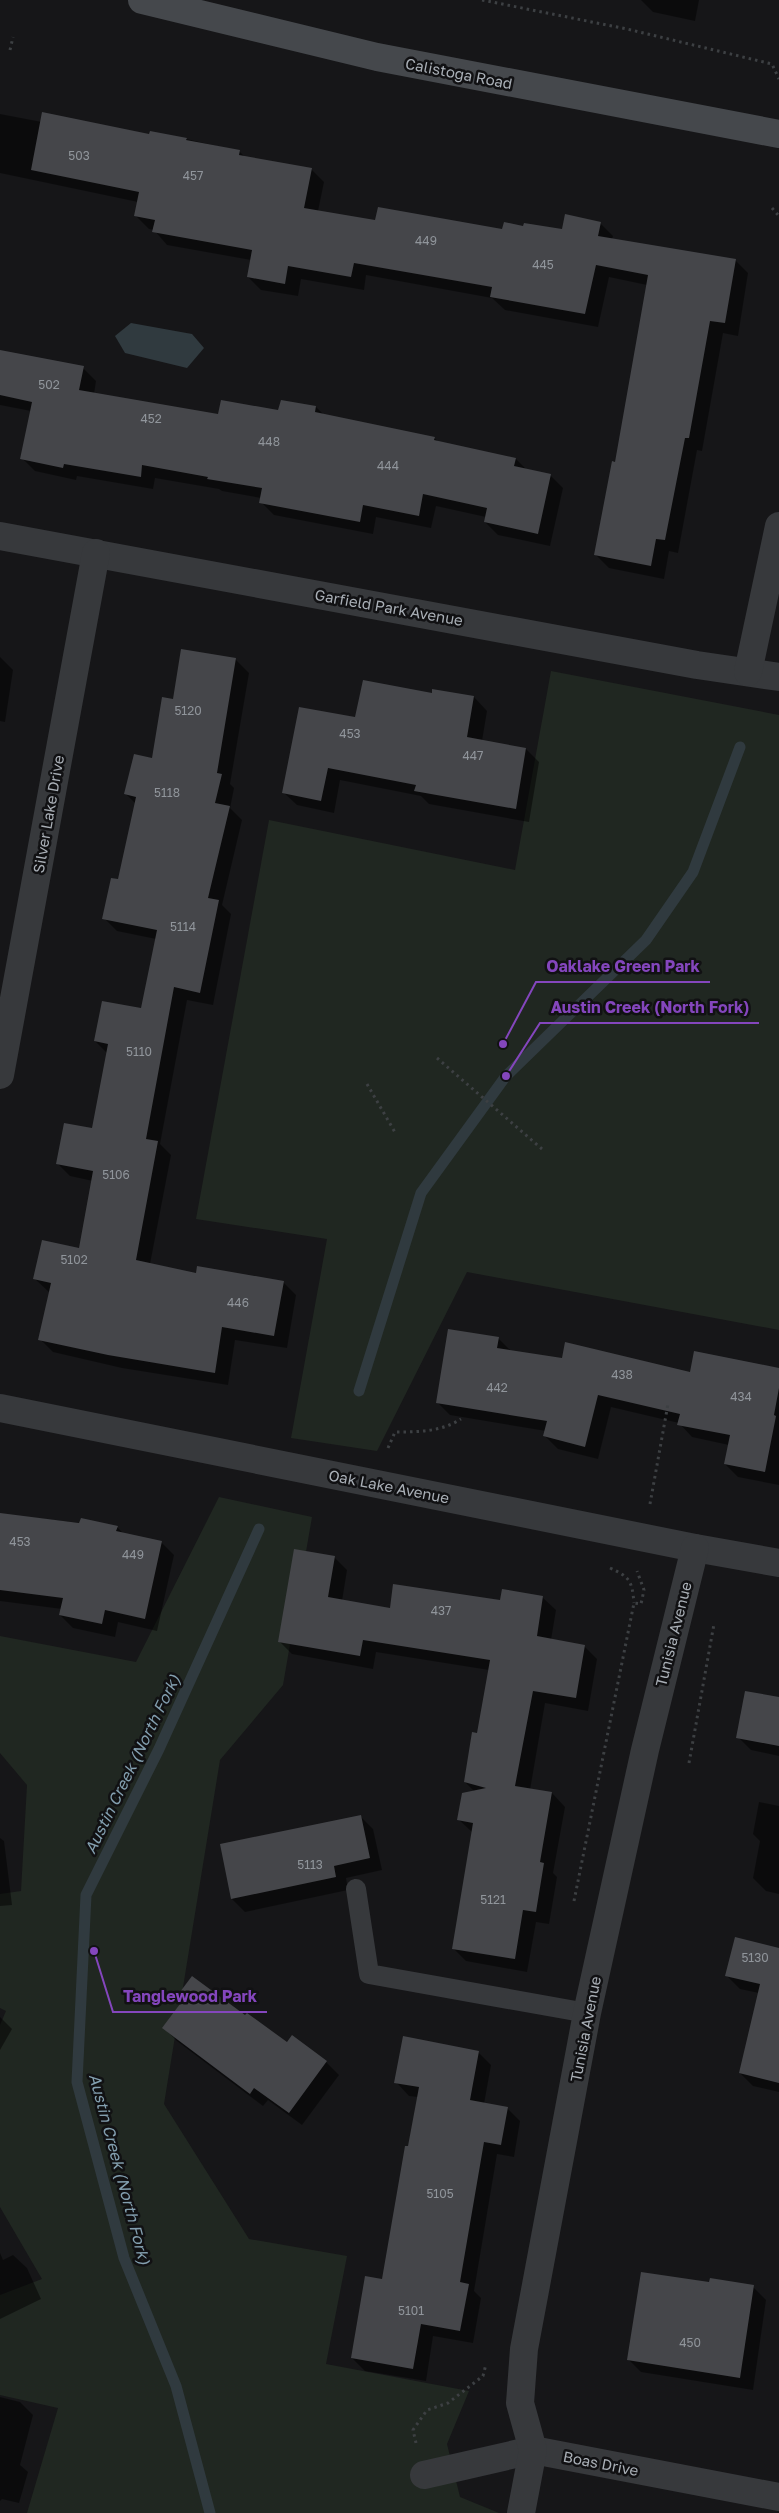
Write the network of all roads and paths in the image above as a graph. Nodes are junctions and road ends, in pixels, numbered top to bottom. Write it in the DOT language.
graph roads {
  1 [pos="142,0"];
  2 [pos="482,0"];
  3 [pos="14,37"];
  4 [pos="10,50"];
  5 [pos="772,64"];
  6 [pos="779,65"];
  7 [pos="779,79"];
  8 [pos="779,134"];
  9 [pos="772,208"];
  10 [pos="779,216"];
  11 [pos="779,526"];
  12 [pos="0,536"];
  13 [pos="96,553"];
  14 [pos="748,672"];
  15 [pos="779,677"];
  16 [pos="437,1058"];
  17 [pos="0,1074"];
  18 [pos="367,1084"];
  19 [pos="396,1134"];
  20 [pos="542,1149"];
  21 [pos="668,1404"];
  22 [pos="0,1408"];
  23 [pos="461,1419"];
  24 [pos="388,1448"];
  25 [pos="650,1504"];
  26 [pos="695,1548"];
  27 [pos="779,1563"];
  28 [pos="608,1567"];
  29 [pos="634,1603"];
  30 [pos="714,1623"];
  31 [pos="689,1763"];
  32 [pos="356,1889"];
  33 [pos="587,2013"];
  34 [pos="533,2450"];
  35 [pos="424,2475"];
  36 [pos="779,2496"];
  37 [pos="521,2513"];
  1 -- 8 [label="main road, Calistoga Road"];
  2 -- 5 [label="path"];
  3 -- 4 [label="path"];
  5 -- 6 [label="path"];
  5 -- 7 [label="path"];
  9 -- 10 [label="path"];
  11 -- 14 [label="street"];
  12 -- 13 [label="street, Garfield Park Avenue"];
  13 -- 14 [label="street, Garfield Park Avenue"];
  13 -- 17 [label="street, Silver Lake Drive"];
  14 -- 15 [label="street, Garfield Park Avenue"];
  16 -- 20 [label="path"];
  18 -- 19 [label="path"];
  21 -- 25 [label="path"];
  22 -- 26 [label="street, Oak Lake Avenue"];
  23 -- 24 [label="path"];
  26 -- 27 [label="street, Oak Lake Avenue"];
  26 -- 33 [label="street, Tunisia Avenue"];
  28 -- 29 [label="path"];
  30 -- 31 [label="path"];
  32 -- 33 [label="lane"];
  33 -- 34 [label="street, Tunisia Avenue"];
  34 -- 35 [label="street, Boas Drive"];
  34 -- 36 [label="street, Boas Drive"];
  34 -- 37 [label="street, Tunisia Avenue"];
}
